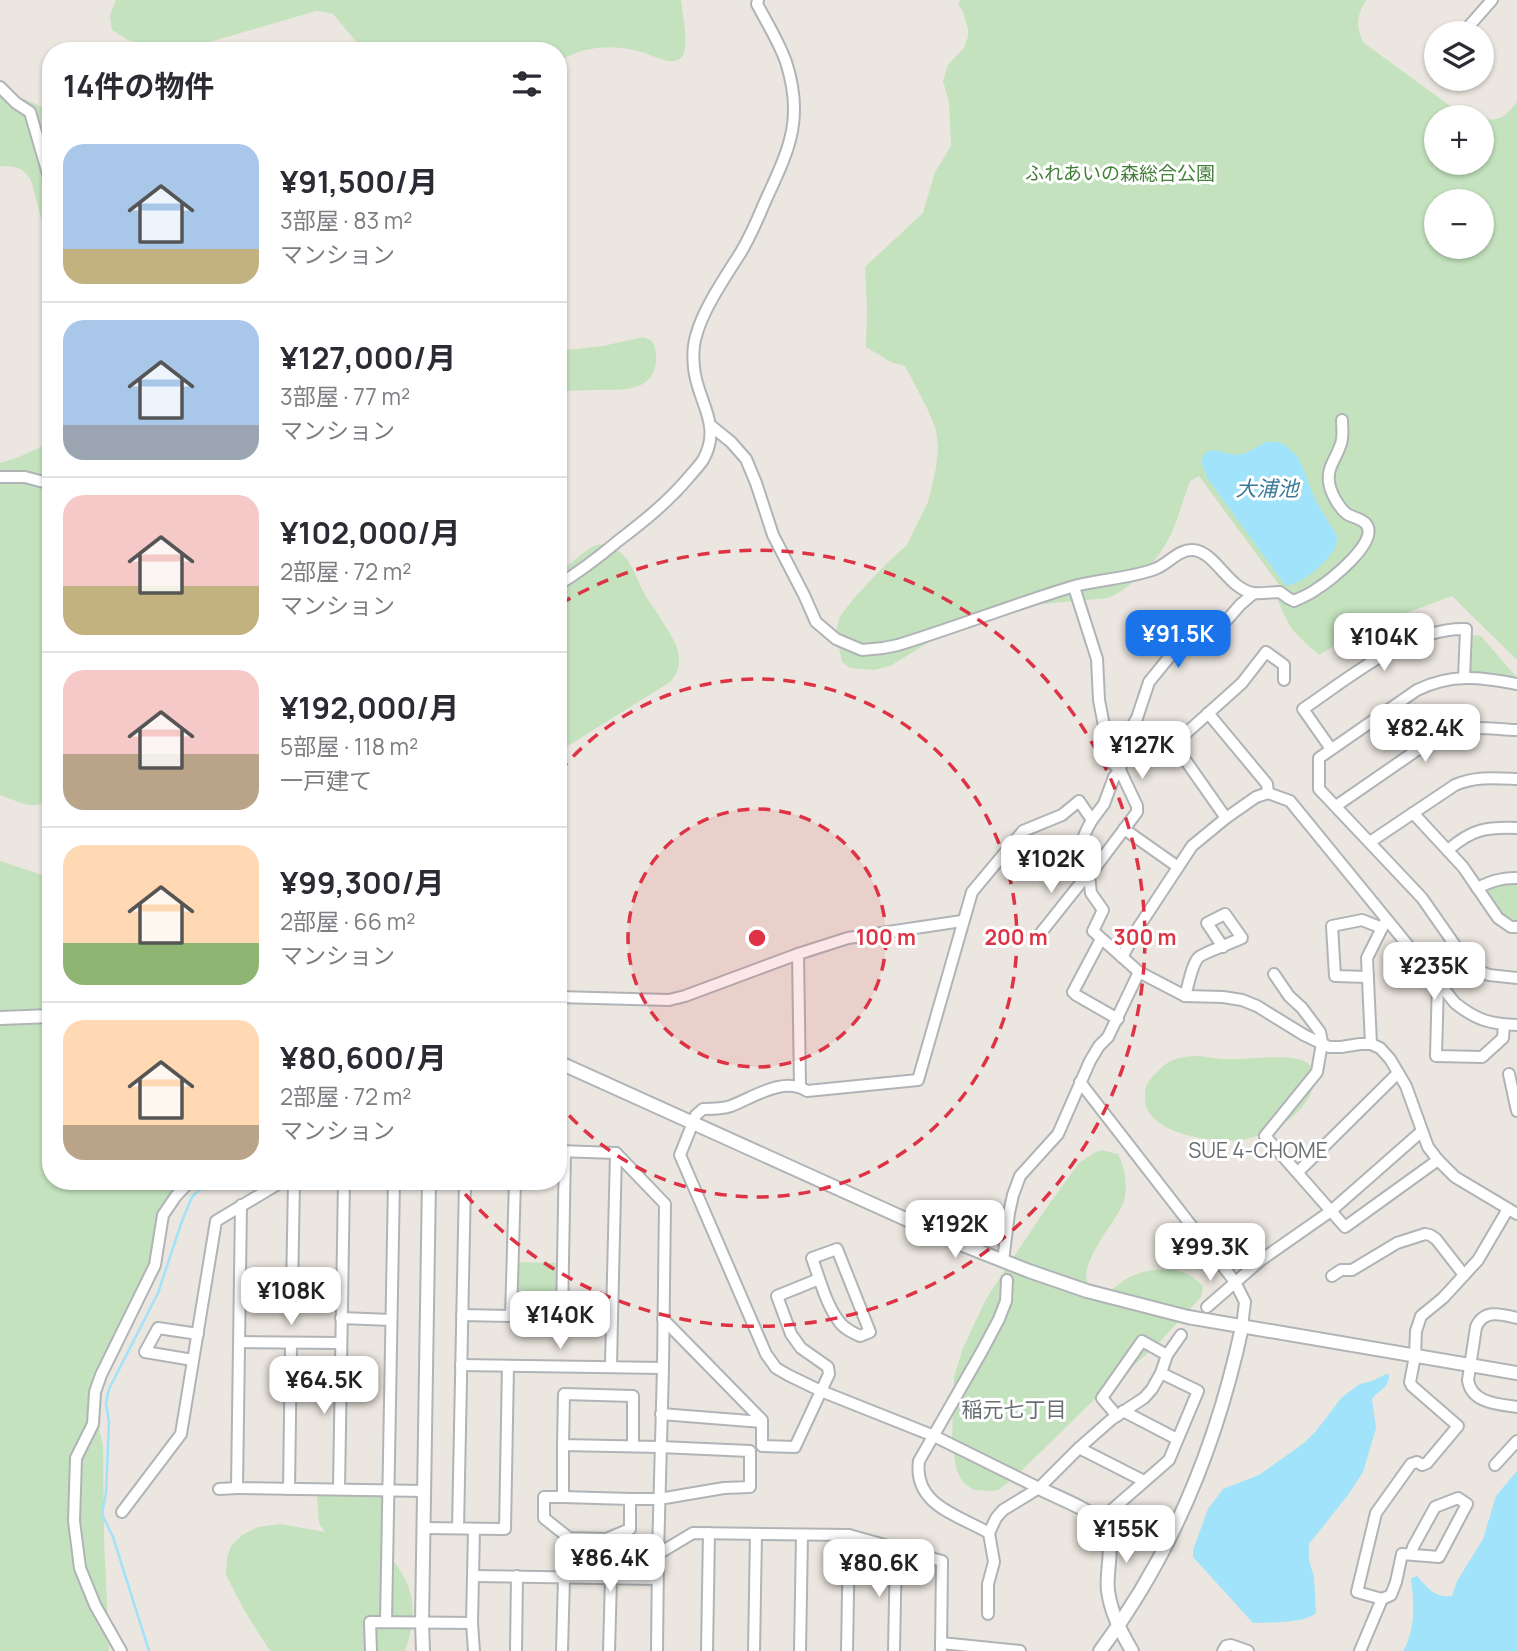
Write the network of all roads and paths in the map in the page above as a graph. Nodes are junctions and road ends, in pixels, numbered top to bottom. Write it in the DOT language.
graph roads {
  1 [pos="758,0"];
  2 [pos="1492,0"];
  3 [pos="1474,21"];
  4 [pos="0,87"];
  5 [pos="42,153"];
  6 [pos="1342,420"];
  7 [pos="710,425"];
  8 [pos="0,477"];
  9 [pos="42,482"];
  10 [pos="567,580"];
  11 [pos="1074,587"];
  12 [pos="1254,593"];
  13 [pos="1464,678"];
  14 [pos="1284,680"];
  15 [pos="1517,684"];
  16 [pos="1209,713"];
  17 [pos="1517,730"];
  18 [pos="1331,749"];
  19 [pos="1120,770"];
  20 [pos="1517,779"];
  21 [pos="1268,793"];
  22 [pos="1336,806"];
  23 [pos="1413,813"];
  24 [pos="1226,818"];
  25 [pos="1092,820"];
  26 [pos="1517,828"];
  27 [pos="1124,829"];
  28 [pos="1370,842"];
  29 [pos="1448,850"];
  30 [pos="1178,867"];
  31 [pos="1088,876"];
  32 [pos="1517,878"];
  33 [pos="1476,888"];
  34 [pos="962,921"];
  35 [pos="1384,923"];
  36 [pos="1517,927"];
  37 [pos="1040,934"];
  38 [pos="1101,939"];
  39 [pos="1223,947"];
  40 [pos="798,954"];
  41 [pos="1122,957"];
  42 [pos="1139,972"];
  43 [pos="1274,974"];
  44 [pos="1368,977"];
  45 [pos="1517,978"];
  46 [pos="1438,981"];
  47 [pos="1185,996"];
  48 [pos="567,997"];
  49 [pos="42,1016"];
  50 [pos="0,1018"];
  51 [pos="1118,1019"];
  52 [pos="1504,1025"];
  53 [pos="1517,1025"];
  54 [pos="1322,1043"];
  55 [pos="1371,1044"];
  56 [pos="567,1066"];
  57 [pos="1398,1073"];
  58 [pos="1509,1074"];
  59 [pos="1080,1082"];
  60 [pos="800,1086"];
  61 [pos="1517,1111"];
  62 [pos="692,1122"];
  63 [pos="1422,1130"];
  64 [pos="567,1151"];
  65 [pos="616,1153"];
  66 [pos="1438,1160"];
  67 [pos="1298,1172"];
  68 [pos="182,1190"];
  69 [pos="268,1190"];
  70 [pos="294,1190"];
  71 [pos="344,1190"];
  72 [pos="394,1190"];
  73 [pos="429,1190"];
  74 [pos="465,1190"];
  75 [pos="515,1190"];
  76 [pos="561,1190"];
  77 [pos="242,1205"];
  78 [pos="1331,1211"];
  79 [pos="1512,1212"];
  80 [pos="1003,1261"];
  81 [pos="1464,1275"];
  82 [pos="1332,1276"];
  83 [pos="820,1279"];
  84 [pos="1007,1280"];
  85 [pos="1235,1282"];
  86 [pos="240,1292"];
  87 [pos="292,1292"];
  88 [pos="342,1293"];
  89 [pos="1207,1307"];
  90 [pos="462,1315"];
  91 [pos="511,1315"];
  92 [pos="562,1316"];
  93 [pos="341,1318"];
  94 [pos="612,1318"];
  95 [pos="1517,1318"];
  96 [pos="663,1319"];
  97 [pos="391,1320"];
  98 [pos="1242,1327"];
  99 [pos="198,1334"];
  100 [pos="1181,1335"];
  101 [pos="240,1342"];
  102 [pos="291,1343"];
  103 [pos="341,1343"];
  104 [pos="1167,1355"];
  105 [pos="1415,1356"];
  106 [pos="193,1360"];
  107 [pos="461,1365"];
  108 [pos="1469,1365"];
  109 [pos="509,1366"];
  110 [pos="611,1367"];
  111 [pos="663,1368"];
  112 [pos="1161,1373"];
  113 [pos="1517,1373"];
  114 [pos="821,1391"];
  115 [pos="1517,1407"];
  116 [pos="1120,1414"];
  117 [pos="661,1415"];
  118 [pos="762,1422"];
  119 [pos="934,1436"];
  120 [pos="1177,1440"];
  121 [pos="1517,1441"];
  122 [pos="563,1445"];
  123 [pos="633,1446"];
  124 [pos="660,1447"];
  125 [pos="1079,1448"];
  126 [pos="1495,1465"];
  127 [pos="1144,1481"];
  128 [pos="237,1488"];
  129 [pos="1039,1488"];
  130 [pos="219,1489"];
  131 [pos="289,1489"];
  132 [pos="339,1489"];
  133 [pos="388,1490"];
  134 [pos="424,1491"];
  135 [pos="562,1496"];
  136 [pos="630,1499"];
  137 [pos="659,1499"];
  138 [pos="122,1512"];
  139 [pos="1099,1521"];
  140 [pos="423,1528"];
  141 [pos="458,1528"];
  142 [pos="474,1529"];
  143 [pos="709,1533"];
  144 [pos="989,1533"];
  145 [pos="755,1534"];
  146 [pos="802,1535"];
  147 [pos="849,1535"];
  148 [pos="896,1548"];
  149 [pos="658,1554"];
  150 [pos="1411,1554"];
  151 [pos="473,1576"];
  152 [pos="517,1576"];
  153 [pos="564,1577"];
  154 [pos="611,1578"];
  155 [pos="657,1579"];
  156 [pos="1382,1599"];
  157 [pos="988,1614"];
  158 [pos="386,1622"];
  159 [pos="422,1622"];
  160 [pos="472,1623"];
  161 [pos="1118,1625"];
  162 [pos="941,1647"];
  163 [pos="121,1651"];
  164 [pos="372,1651"];
  165 [pos="423,1651"];
  166 [pos="474,1651"];
  167 [pos="516,1651"];
  168 [pos="562,1651"];
  169 [pos="609,1651"];
  170 [pos="657,1651"];
  171 [pos="707,1651"];
  172 [pos="754,1651"];
  173 [pos="800,1651"];
  174 [pos="848,1651"];
  175 [pos="894,1651"];
  176 [pos="1020,1651"];
  177 [pos="1100,1651"];
  178 [pos="1132,1651"];
  179 [pos="1223,1651"];
  180 [pos="1248,1651"];
  181 [pos="1360,1651"];
  1 -- 7 [label="street"];
  2 -- 3 [label="street"];
  4 -- 5 [label="street"];
  6 -- 12 [label="street"];
  7 -- 10 [label="street"];
  7 -- 11 [label="street"];
  8 -- 9 [label="street"];
  11 -- 12 [label="street"];
  11 -- 19 [label="street"];
  12 -- 19 [label="street"];
  13 -- 15 [label="street"];
  13 -- 18 [label="street"];
  13 -- 18 [label="street"];
  14 -- 16 [label="street"];
  16 -- 21 [label="street"];
  16 -- 24 [label="street"];
  17 -- 22 [label="street"];
  18 -- 22 [label="street"];
  19 -- 25 [label="street"];
  19 -- 27 [label="street"];
  20 -- 23 [label="street"];
  21 -- 24 [label="street"];
  21 -- 35 [label="street"];
  22 -- 28 [label="street"];
  23 -- 28 [label="street"];
  23 -- 29 [label="street"];
  24 -- 30 [label="street"];
  25 -- 31 [label="street"];
  25 -- 34 [label="street"];
  26 -- 29 [label="street"];
  27 -- 30 [label="street"];
  27 -- 31 [label="street"];
  28 -- 45 [label="street"];
  29 -- 33 [label="street"];
  30 -- 41 [label="street"];
  31 -- 37 [label="street"];
  31 -- 38 [label="street"];
  32 -- 33 [label="street"];
  33 -- 36 [label="street"];
  34 -- 40 [label="street"];
  34 -- 60 [label="street"];
  35 -- 44 [label="street"];
  35 -- 44 [label="street"];
  35 -- 46 [label="street"];
  38 -- 41 [label="street"];
  38 -- 51 [label="street"];
  39 -- 47 [label="street"];
  40 -- 48 [label="street"];
  40 -- 60 [label="street"];
  41 -- 42 [label="street"];
  42 -- 47 [label="street"];
  42 -- 51 [label="street"];
  43 -- 54 [label="street"];
  44 -- 55 [label="street"];
  46 -- 52 [label="street"];
  46 -- 52 [label="street"];
  47 -- 54 [label="street"];
  49 -- 50 [label="street"];
  51 -- 59 [label="street"];
  52 -- 53 [label="street"];
  54 -- 55 [label="street"];
  54 -- 67 [label="street"];
  55 -- 57 [label="street"];
  56 -- 62 [label="street"];
  57 -- 63 [label="street"];
  57 -- 67 [label="street"];
  58 -- 61 [label="street"];
  59 -- 80 [label="street"];
  59 -- 85 [label="street"];
  60 -- 62 [label="street"];
  62 -- 80 [label="street"];
  62 -- 114 [label="street"];
  63 -- 66 [label="street"];
  63 -- 78 [label="street"];
  64 -- 65 [label="street"];
  65 -- 94 [label="street"];
  65 -- 96 [label="street"];
  66 -- 78 [label="street"];
  66 -- 79 [label="street"];
  67 -- 78 [label="street"];
  68 -- 163 [label="street"];
  69 -- 77 [label="street"];
  70 -- 87 [label="street"];
  71 -- 88 [label="street"];
  72 -- 97 [label="street"];
  73 -- 134 [label="street"];
  74 -- 90 [label="street"];
  75 -- 91 [label="street"];
  76 -- 92 [label="street"];
  77 -- 86 [label="street"];
  77 -- 99 [label="street"];
  78 -- 85 [label="street"];
  79 -- 81 [label="street"];
  80 -- 98 [label="street"];
  81 -- 82 [label="street"];
  81 -- 105 [label="street"];
  83 -- 83 [label="street"];
  83 -- 114 [label="street"];
  84 -- 119 [label="street"];
  85 -- 89 [label="street"];
  85 -- 98 [label="street"];
  86 -- 87 [label="street"];
  86 -- 101 [label="street"];
  87 -- 88 [label="street"];
  88 -- 93 [label="street"];
  90 -- 91 [label="street"];
  90 -- 107 [label="street"];
  91 -- 92 [label="street"];
  92 -- 94 [label="street"];
  93 -- 97 [label="street"];
  93 -- 103 [label="street"];
  94 -- 110 [label="street"];
  95 -- 108 [label="street"];
  96 -- 111 [label="street"];
  96 -- 118 [label="street"];
  97 -- 133 [label="street"];
  98 -- 105 [label="street"];
  98 -- 161 [label="street"];
  99 -- 106 [label="street"];
  99 -- 106 [label="street"];
  100 -- 104 [label="street"];
  101 -- 102 [label="street"];
  101 -- 128 [label="street"];
  102 -- 103 [label="street"];
  102 -- 131 [label="street"];
  103 -- 132 [label="street"];
  104 -- 112 [label="street"];
  104 -- 116 [label="street"];
  105 -- 108 [label="street"];
  105 -- 156 [label="street"];
  106 -- 138 [label="street"];
  107 -- 109 [label="street"];
  107 -- 141 [label="street"];
  108 -- 113 [label="street"];
  108 -- 115 [label="street"];
  109 -- 110 [label="street"];
  109 -- 142 [label="street"];
  110 -- 111 [label="street"];
  111 -- 117 [label="street"];
  112 -- 116 [label="street"];
  112 -- 120 [label="street"];
  114 -- 118 [label="street"];
  114 -- 119 [label="street"];
  116 -- 120 [label="street"];
  116 -- 125 [label="street"];
  117 -- 118 [label="street"];
  117 -- 124 [label="street"];
  119 -- 129 [label="street"];
  119 -- 144 [label="street"];
  120 -- 127 [label="street"];
  121 -- 126 [label="street"];
  122 -- 123 [label="street"];
  122 -- 123 [label="street"];
  122 -- 135 [label="street"];
  123 -- 124 [label="street"];
  124 -- 137 [label="street"];
  124 -- 137 [label="street"];
  125 -- 127 [label="street"];
  125 -- 129 [label="street"];
  127 -- 139 [label="street"];
  128 -- 130 [label="street"];
  128 -- 131 [label="street"];
  129 -- 139 [label="street"];
  129 -- 144 [label="street"];
  131 -- 132 [label="street"];
  132 -- 133 [label="street"];
  133 -- 134 [label="street"];
  133 -- 158 [label="street"];
  134 -- 140 [label="street"];
  135 -- 136 [label="street"];
  135 -- 136 [label="street"];
  136 -- 137 [label="street"];
  137 -- 149 [label="street"];
  139 -- 161 [label="street"];
  140 -- 141 [label="street"];
  140 -- 159 [label="street"];
  141 -- 142 [label="street"];
  142 -- 151 [label="street"];
  143 -- 145 [label="street"];
  143 -- 149 [label="street"];
  143 -- 171 [label="street"];
  144 -- 157 [label="street"];
  145 -- 146 [label="street"];
  145 -- 172 [label="street"];
  146 -- 147 [label="street"];
  146 -- 173 [label="street"];
  147 -- 148 [label="street"];
  147 -- 174 [label="street"];
  148 -- 162 [label="street"];
  148 -- 175 [label="street"];
  149 -- 155 [label="street"];
  150 -- 150 [label="street"];
  150 -- 156 [label="street"];
  151 -- 152 [label="street"];
  151 -- 160 [label="street"];
  152 -- 153 [label="street"];
  152 -- 167 [label="street"];
  153 -- 154 [label="street"];
  153 -- 168 [label="street"];
  154 -- 155 [label="street"];
  154 -- 169 [label="street"];
  155 -- 170 [label="street"];
  156 -- 181 [label="street"];
  158 -- 159 [label="street"];
  158 -- 164 [label="street"];
  159 -- 160 [label="street"];
  159 -- 165 [label="street"];
  160 -- 166 [label="street"];
  161 -- 177 [label="street"];
  161 -- 178 [label="street"];
  162 -- 176 [label="street"];
  179 -- 180 [label="street"];
}
